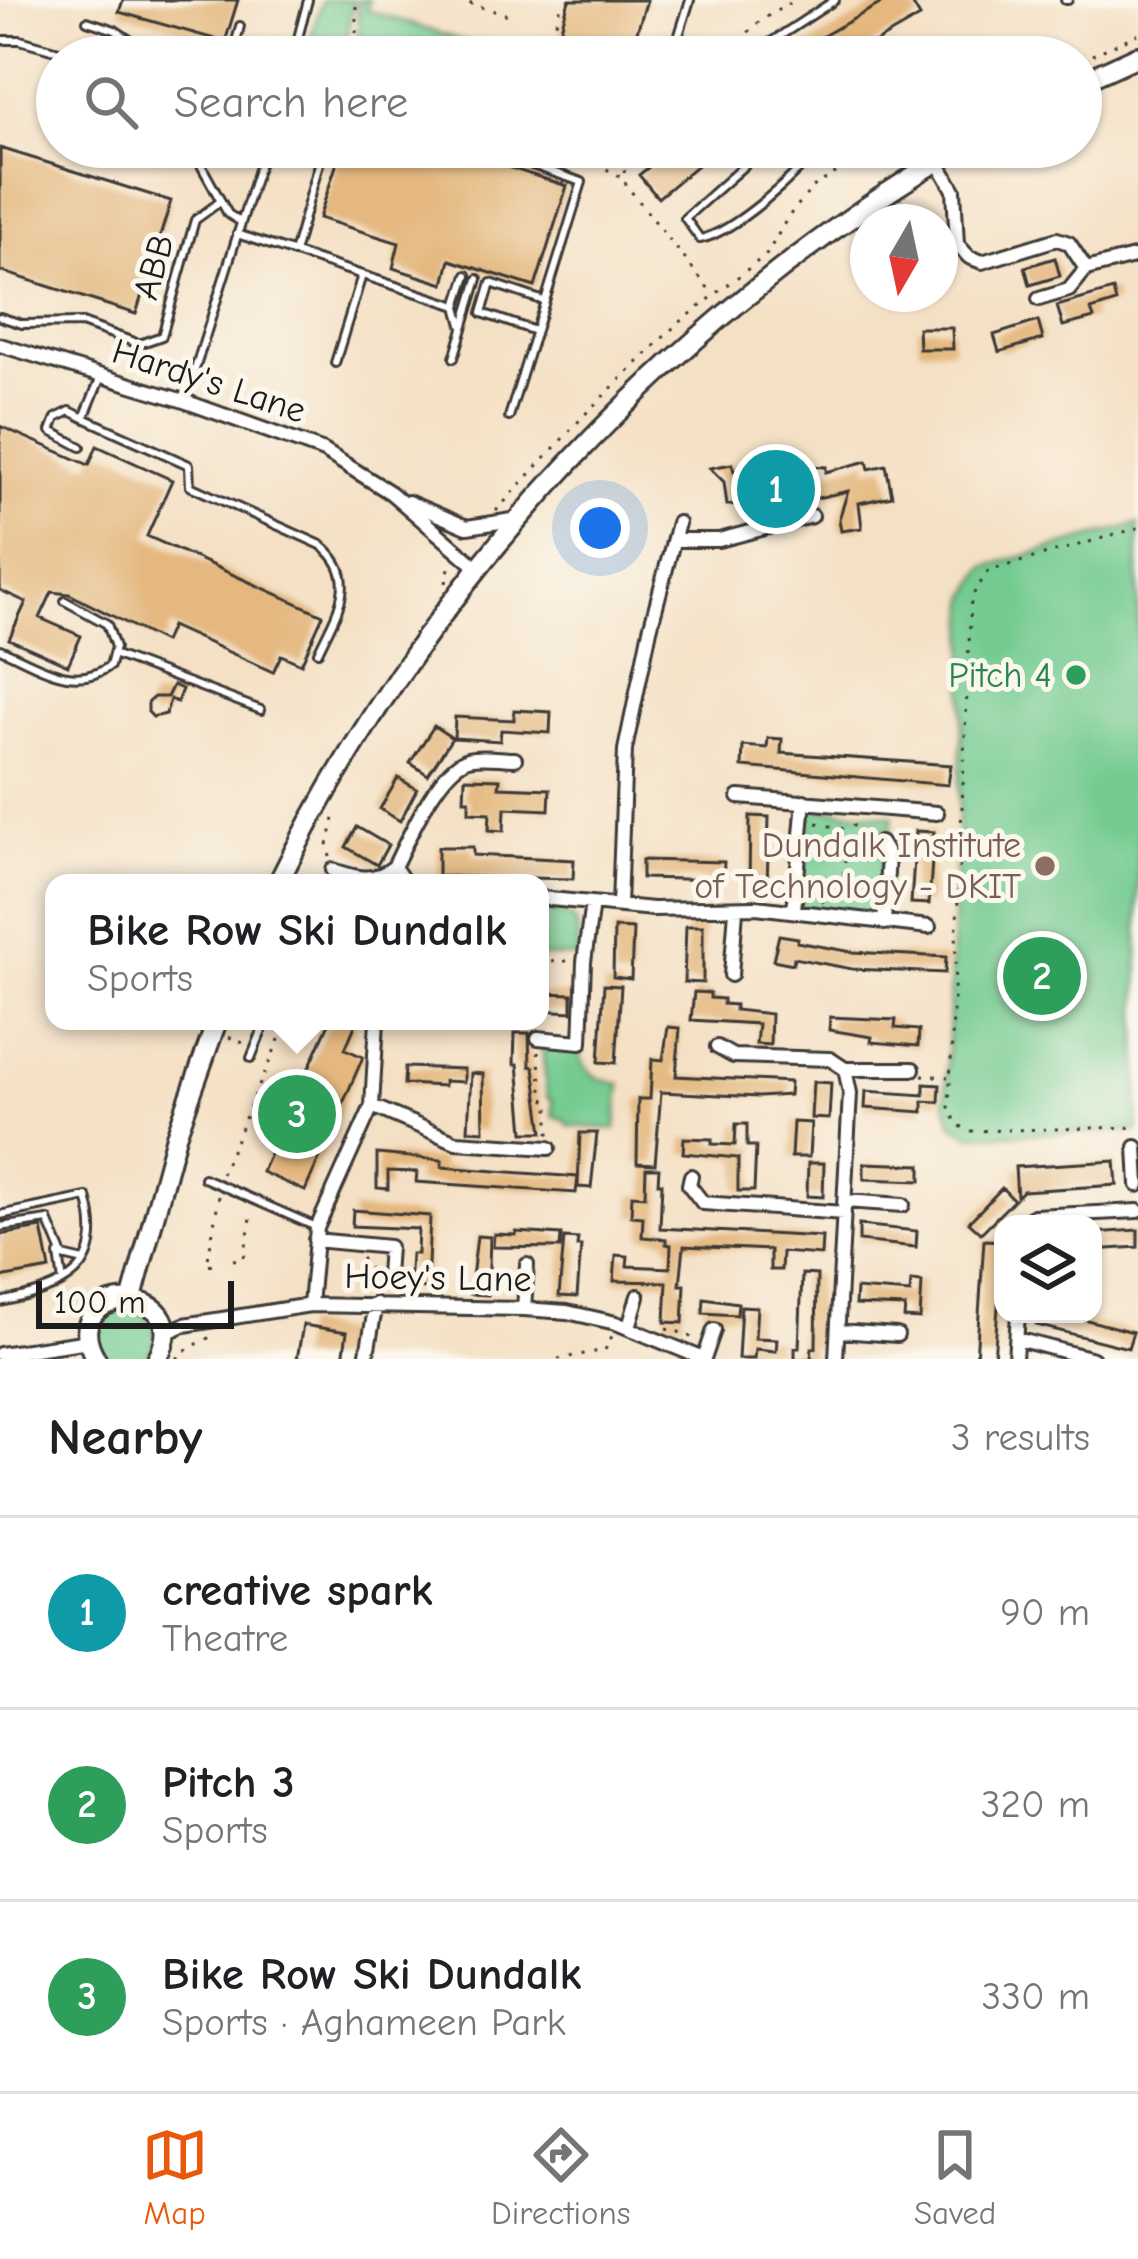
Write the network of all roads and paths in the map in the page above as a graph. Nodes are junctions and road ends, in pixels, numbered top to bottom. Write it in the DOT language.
graph roads {
  1 [pos="308,0"];
  2 [pos="356,0"];
  3 [pos="458,0"];
  4 [pos="563,0"];
  5 [pos="690,0"];
  6 [pos="795,0"];
  7 [pos="835,0"];
  8 [pos="508,16"];
  9 [pos="87,21"];
  10 [pos="240,26"];
  11 [pos="1138,34"];
  12 [pos="124,36"];
  13 [pos="237,36"];
  14 [pos="299,36"];
  15 [pos="356,36"];
  16 [pos="552,36"];
  17 [pos="679,36"];
  18 [pos="744,36"];
  19 [pos="780,36"];
  20 [pos="0,40"];
  21 [pos="36,45"];
  22 [pos="1102,50"];
  23 [pos="1138,56"];
  24 [pos="1102,72"];
  25 [pos="202,168"];
  26 [pos="259,168"];
  27 [pos="318,168"];
  28 [pos="540,168"];
  29 [pos="604,168"];
  30 [pos="626,168"];
  31 [pos="741,168"];
  32 [pos="795,168"];
  33 [pos="928,168"];
  34 [pos="942,168"];
  35 [pos="623,179"];
  36 [pos="220,201"];
  37 [pos="242,222"];
  38 [pos="237,234"];
  39 [pos="294,253"];
  40 [pos="1138,256"];
  41 [pos="1086,269"];
  42 [pos="467,274"];
  43 [pos="362,275"];
  44 [pos="478,279"];
  45 [pos="714,295"];
  46 [pos="1039,299"];
  47 [pos="544,301"];
  48 [pos="458,307"];
  49 [pos="0,316"];
  50 [pos="463,328"];
  51 [pos="535,331"];
  52 [pos="0,345"];
  53 [pos="454,358"];
  54 [pos="335,363"];
  55 [pos="102,376"];
  56 [pos="184,401"];
  57 [pos="45,413"];
  58 [pos="508,417"];
  59 [pos="56,418"];
  60 [pos="84,418"];
  61 [pos="81,448"];
  62 [pos="391,494"];
  63 [pos="812,516"];
  64 [pos="522,519"];
  65 [pos="678,523"];
  66 [pos="1138,529"];
  67 [pos="674,540"];
  68 [pos="479,569"];
  69 [pos="65,601"];
  70 [pos="0,650"];
  71 [pos="319,652"];
  72 [pos="113,654"];
  73 [pos="262,710"];
  74 [pos="515,759"];
  75 [pos="739,797"];
  76 [pos="804,801"];
  77 [pos="868,805"];
  78 [pos="937,813"];
  79 [pos="335,814"];
  80 [pos="802,824"];
  81 [pos="850,831"];
  82 [pos="880,843"];
  83 [pos="394,868"];
  84 [pos="333,870"];
  85 [pos="283,874"];
  86 [pos="344,874"];
  87 [pos="386,874"];
  88 [pos="398,874"];
  89 [pos="841,881"];
  90 [pos="549,899"];
  91 [pos="886,900"];
  92 [pos="592,903"];
  93 [pos="620,905"];
  94 [pos="736,910"];
  95 [pos="794,910"];
  96 [pos="818,914"];
  97 [pos="884,923"];
  98 [pos="929,927"];
  99 [pos="549,961"];
  100 [pos="584,962"];
  101 [pos="731,975"];
  102 [pos="214,1030"];
  103 [pos="262,1030"];
  104 [pos="283,1030"];
  105 [pos="376,1030"];
  106 [pos="538,1038"];
  107 [pos="717,1048"];
  108 [pos="251,1058"];
  109 [pos="845,1069"];
  110 [pos="913,1069"];
  111 [pos="950,1078"];
  112 [pos="372,1106"];
  113 [pos="1138,1127"];
  114 [pos="1136,1147"];
  115 [pos="550,1148"];
  116 [pos="692,1176"];
  117 [pos="204,1178"];
  118 [pos="221,1185"];
  119 [pos="1138,1185"];
  120 [pos="254,1199"];
  121 [pos="903,1205"];
  122 [pos="844,1207"];
  123 [pos="1138,1211"];
  124 [pos="0,1215"];
  125 [pos="1055,1215"];
  126 [pos="0,1227"];
  127 [pos="316,1234"];
  128 [pos="333,1242"];
  129 [pos="59,1251"];
  130 [pos="233,1260"];
  131 [pos="84,1261"];
  132 [pos="219,1263"];
  133 [pos="526,1265"];
  134 [pos="384,1280"];
  135 [pos="63,1282"];
  136 [pos="638,1296"];
  137 [pos="132,1298"];
  138 [pos="0,1302"];
  139 [pos="376,1304"];
  140 [pos="310,1305"];
  141 [pos="524,1309"];
  142 [pos="1018,1323"];
  143 [pos="622,1325"];
  144 [pos="714,1330"];
  145 [pos="839,1331"];
  146 [pos="165,1333"];
  147 [pos="897,1335"];
  148 [pos="1017,1339"];
  149 [pos="92,1350"];
  150 [pos="0,1354"];
  151 [pos="157,1359"];
  152 [pos="366,1359"];
  153 [pos="558,1359"];
  154 [pos="704,1359"];
  155 [pos="836,1359"];
  156 [pos="1015,1359"];
  157 [pos="1093,1359"];
  1 -- 14 [label="lane"];
  2 -- 15 [label="path"];
  3 -- 8 [label="path"];
  4 -- 16 [label="path"];
  5 -- 17 [label="lane"];
  6 -- 18 [label="path"];
  7 -- 19 [label="lane"];
  9 -- 12 [label="lane"];
  10 -- 13 [label="lane"];
  11 -- 22 [label="path"];
  20 -- 21 [label="lane"];
  23 -- 24 [label="main road"];
  25 -- 36 [label="lane, ABB"];
  26 -- 37 [label="lane"];
  27 -- 39 [label="lane"];
  28 -- 47 [label="lane"];
  29 -- 35 [label="path"];
  30 -- 35 [label="path"];
  31 -- 32 [label="lane"];
  33 -- 64 [label="main road"];
  34 -- 41 [label="street"];
  35 -- 45 [label="path"];
  36 -- 37 [label="lane, ABB"];
  36 -- 49 [label="lane, ABB"];
  37 -- 38 [label="lane"];
  38 -- 39 [label="lane"];
  38 -- 56 [label="lane"];
  39 -- 43 [label="lane"];
  40 -- 41 [label="street"];
  41 -- 46 [label="street"];
  42 -- 48 [label="lane"];
  43 -- 48 [label="lane"];
  43 -- 54 [label="lane"];
  44 -- 50 [label="lane"];
  47 -- 51 [label="lane"];
  47 -- 51 [label="lane"];
  48 -- 50 [label="lane"];
  50 -- 53 [label="lane"];
  51 -- 58 [label="lane"];
  52 -- 55 [label="street, Hardy's Lane"];
  55 -- 56 [label="street, Hardy's Lane"];
  55 -- 60 [label="lane"];
  56 -- 62 [label="street, Hardy's Lane"];
  57 -- 59 [label="lane"];
  59 -- 60 [label="lane"];
  59 -- 61 [label="lane"];
  60 -- 71 [label="lane"];
  62 -- 64 [label="street, Hardy's Lane"];
  62 -- 68 [label="street, Hardy's Lane"];
  63 -- 67 [label="street"];
  64 -- 68 [label="main road"];
  65 -- 67 [label="street"];
  66 -- 111 [label="path"];
  67 -- 93 [label="street"];
  68 -- 85 [label="main road"];
  69 -- 72 [label="lane"];
  70 -- 72 [label="lane"];
  72 -- 73 [label="lane"];
  74 -- 83 [label="street"];
  75 -- 76 [label="street"];
  76 -- 77 [label="street"];
  76 -- 80 [label="street"];
  77 -- 78 [label="street"];
  77 -- 81 [label="path"];
  79 -- 84 [label="path"];
  80 -- 81 [label="path"];
  80 -- 95 [label="street"];
  81 -- 89 [label="path"];
  82 -- 91 [label="street"];
  83 -- 87 [label="street"];
  83 -- 88 [label="street"];
  84 -- 86 [label="street"];
  89 -- 91 [label="path"];
  89 -- 96 [label="path"];
  90 -- 92 [label="street"];
  91 -- 97 [label="street"];
  92 -- 93 [label="street"];
  92 -- 100 [label="street"];
  93 -- 94 [label="street"];
  94 -- 95 [label="street"];
  94 -- 101 [label="street"];
  95 -- 96 [label="street"];
  96 -- 97 [label="street"];
  97 -- 98 [label="street"];
  99 -- 100 [label="path"];
  100 -- 106 [label="street"];
  102 -- 137 [label="main road"];
  103 -- 108 [label="lane"];
  104 -- 118 [label="path"];
  105 -- 112 [label="street"];
  106 -- 115 [label="path"];
  107 -- 109 [label="street"];
  109 -- 110 [label="street"];
  109 -- 122 [label="street"];
  110 -- 111 [label="path"];
  111 -- 113 [label="path"];
  112 -- 115 [label="street"];
  112 -- 127 [label="street"];
  114 -- 119 [label="street"];
  116 -- 122 [label="street"];
  117 -- 118 [label="lane"];
  118 -- 120 [label="lane"];
  118 -- 132 [label="path"];
  120 -- 127 [label="lane"];
  120 -- 130 [label="path"];
  121 -- 122 [label="street"];
  122 -- 145 [label="street"];
  123 -- 125 [label="street"];
  124 -- 131 [label="lane"];
  126 -- 129 [label="lane"];
  127 -- 128 [label="street"];
  127 -- 140 [label="street"];
  128 -- 134 [label="path"];
  128 -- 134 [label="street"];
  129 -- 131 [label="lane"];
  129 -- 135 [label="lane"];
  131 -- 135 [label="lane"];
  133 -- 141 [label="street"];
  135 -- 138 [label="lane"];
  136 -- 143 [label="street"];
  137 -- 146 [label="main road"];
  137 -- 149 [label="main road"];
  139 -- 140 [label="street, Hoey's Lane"];
  139 -- 141 [label="street, Hoey's Lane"];
  139 -- 152 [label="street"];
  140 -- 146 [label="street, Hoey's Lane"];
  141 -- 143 [label="street, Hoey's Lane"];
  142 -- 148 [label="street"];
  143 -- 153 [label="path"];
  143 -- 154 [label="street, Hoey's Lane"];
  144 -- 154 [label="street"];
  145 -- 147 [label="street"];
  145 -- 155 [label="street"];
  146 -- 151 [label="main road"];
  148 -- 156 [label="street"];
  148 -- 157 [label="street"];
  149 -- 150 [label="street"];
}
